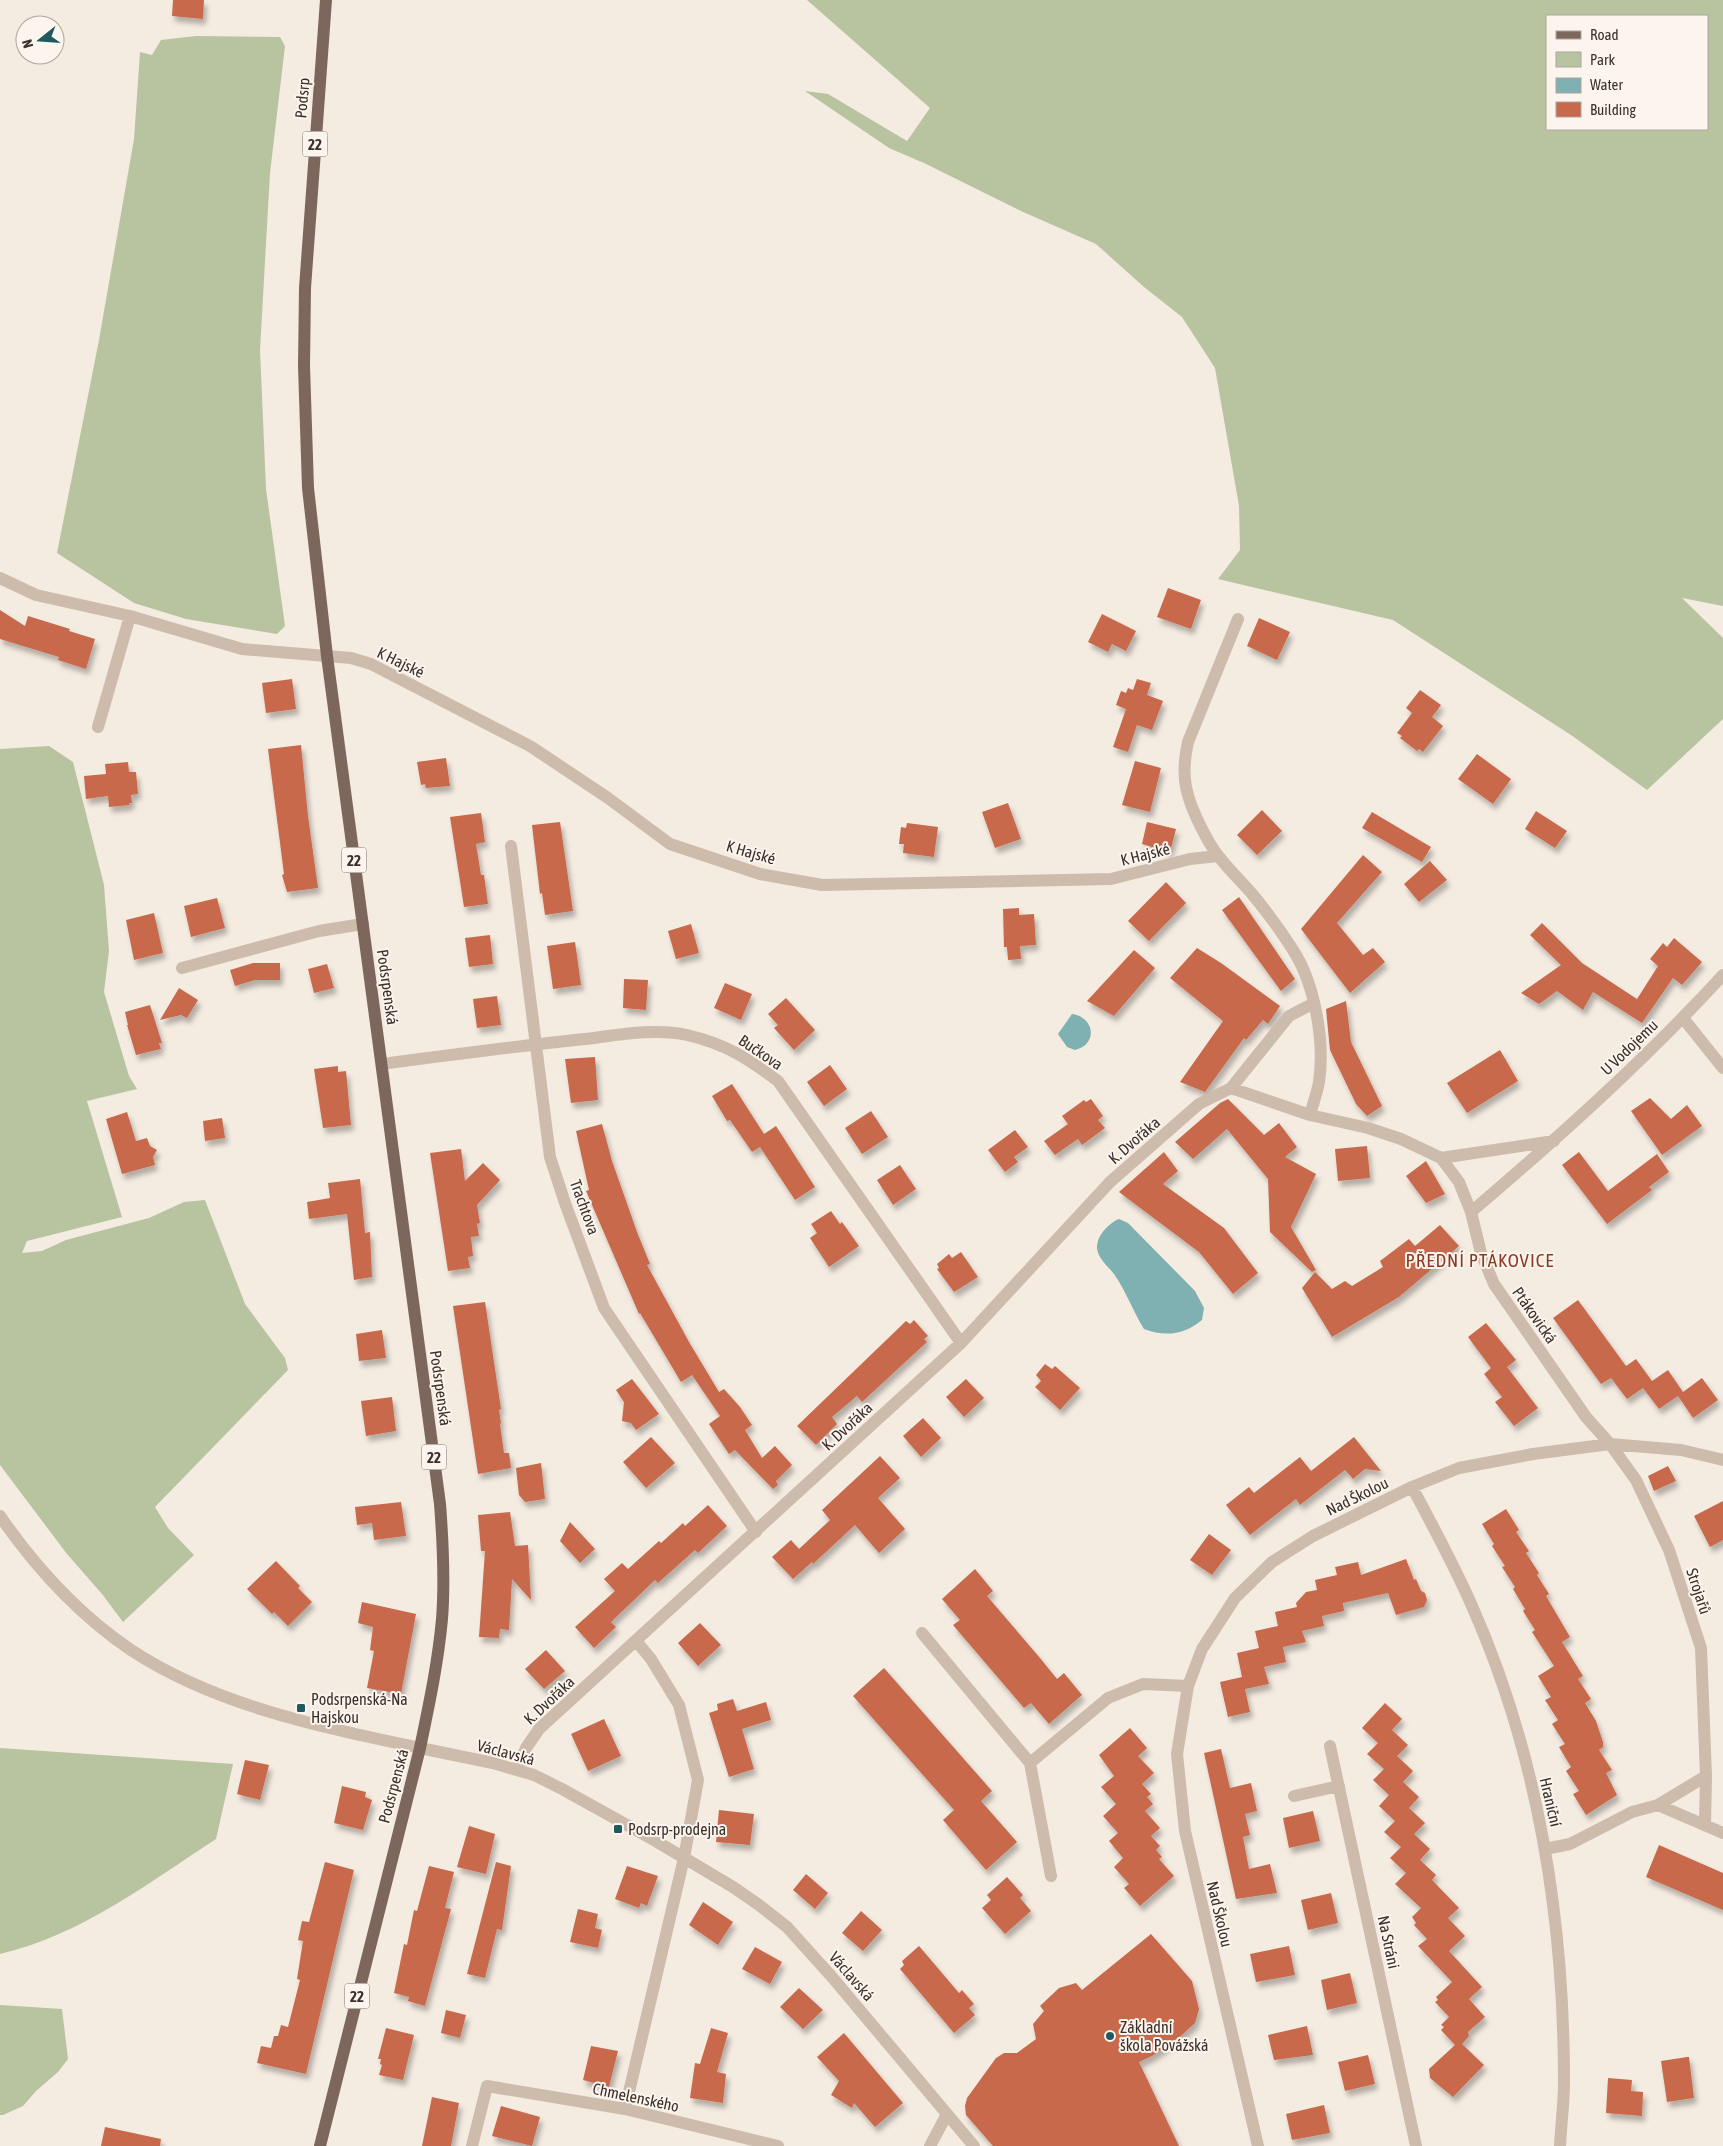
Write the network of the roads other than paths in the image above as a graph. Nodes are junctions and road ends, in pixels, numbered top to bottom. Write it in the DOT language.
graph roads {
  1 [pos="326,0"];
  2 [pos="0,578"];
  3 [pos="130,616"];
  4 [pos="1238,619"];
  5 [pos="327,656"];
  6 [pos="98,727"];
  7 [pos="511,846"];
  8 [pos="1218,856"];
  9 [pos="363,924"];
  10 [pos="182,968"];
  11 [pos="1723,974"];
  12 [pos="1314,1002"];
  13 [pos="1683,1018"];
  14 [pos="535,1044"];
  15 [pos="382,1064"];
  16 [pos="1723,1068"];
  17 [pos="1231,1088"];
  18 [pos="1310,1115"];
  19 [pos="1555,1141"];
  20 [pos="1441,1158"];
  21 [pos="1471,1212"];
  22 [pos="961,1343"];
  23 [pos="1610,1444"];
  24 [pos="1723,1460"];
  25 [pos="1412,1487"];
  26 [pos="0,1516"];
  27 [pos="756,1532"];
  28 [pos="922,1634"];
  29 [pos="637,1642"];
  30 [pos="1188,1686"];
  31 [pos="1330,1746"];
  32 [pos="420,1748"];
  33 [pos="1030,1763"];
  34 [pos="517,1769"];
  35 [pos="1706,1776"];
  36 [pos="1339,1786"];
  37 [pos="1294,1796"];
  38 [pos="1658,1805"];
  39 [pos="1704,1824"];
  40 [pos="1723,1833"];
  41 [pos="1545,1849"];
  42 [pos="684,1858"];
  43 [pos="1051,1876"];
  44 [pos="626,2109"];
  45 [pos="946,2114"];
  46 [pos="320,2146"];
  47 [pos="472,2146"];
  48 [pos="778,2146"];
  49 [pos="930,2146"];
  50 [pos="974,2146"];
  51 [pos="1258,2146"];
  52 [pos="1416,2146"];
  53 [pos="1560,2146"];
  1 -- 5 [label="main road, Podsrp / 22"];
  2 -- 3 [label="street, K Hajské"];
  3 -- 5 [label="street, K Hajské"];
  3 -- 6 [label="street"];
  4 -- 8 [label="street"];
  5 -- 8 [label="street, K Hajské"];
  5 -- 9 [label="main road, Podsrpenská / 22"];
  7 -- 14 [label="street, Trachtova"];
  8 -- 12 [label="street"];
  9 -- 10 [label="street"];
  9 -- 15 [label="main road, Podsrpenská / 22"];
  11 -- 13 [label="street, U Vodojemu"];
  12 -- 17 [label="street"];
  12 -- 18 [label="street"];
  13 -- 16 [label="street"];
  13 -- 19 [label="street, U Vodojemu"];
  14 -- 15 [label="street, Bučkova"];
  14 -- 22 [label="street, Bučkova"];
  14 -- 27 [label="street, Trachtova"];
  15 -- 32 [label="main road, Podsrpenská / 22"];
  17 -- 18 [label="street, Ptákovická"];
  17 -- 22 [label="street, K. Dvořáka"];
  18 -- 20 [label="street, Ptákovická"];
  19 -- 20 [label="street"];
  19 -- 21 [label="street, U Vodojemu"];
  20 -- 21 [label="street, Ptákovická"];
  21 -- 23 [label="street, Ptákovická"];
  22 -- 27 [label="street, K. Dvořáka"];
  23 -- 24 [label="street"];
  23 -- 25 [label="street, Nad Školou"];
  23 -- 35 [label="street, Strojařů"];
  25 -- 30 [label="street, Nad Školou"];
  25 -- 41 [label="street, Hraniční"];
  26 -- 32 [label="street, Václavská"];
  27 -- 29 [label="street, K. Dvořáka"];
  28 -- 33 [label="street"];
  29 -- 34 [label="street, K. Dvořáka"];
  29 -- 42 [label="street"];
  30 -- 33 [label="street"];
  30 -- 51 [label="street, Nad Školou"];
  31 -- 36 [label="street, Na Stráni"];
  32 -- 34 [label="street, Václavská"];
  32 -- 46 [label="main road, Podsrpenská / 22"];
  33 -- 43 [label="street"];
  34 -- 42 [label="street, Václavská"];
  35 -- 38 [label="street"];
  35 -- 39 [label="street, Strojařů"];
  36 -- 37 [label="street"];
  36 -- 52 [label="street, Na Stráni"];
  38 -- 39 [label="street"];
  38 -- 41 [label="street"];
  39 -- 40 [label="street"];
  41 -- 53 [label="street, Hraniční"];
  42 -- 44 [label="street"];
  42 -- 45 [label="street, Václavská"];
  44 -- 47 [label="street, Chmelenského"];
  44 -- 48 [label="street, Chmelenského"];
  45 -- 49 [label="street"];
  45 -- 50 [label="street, Václavská"];
}
